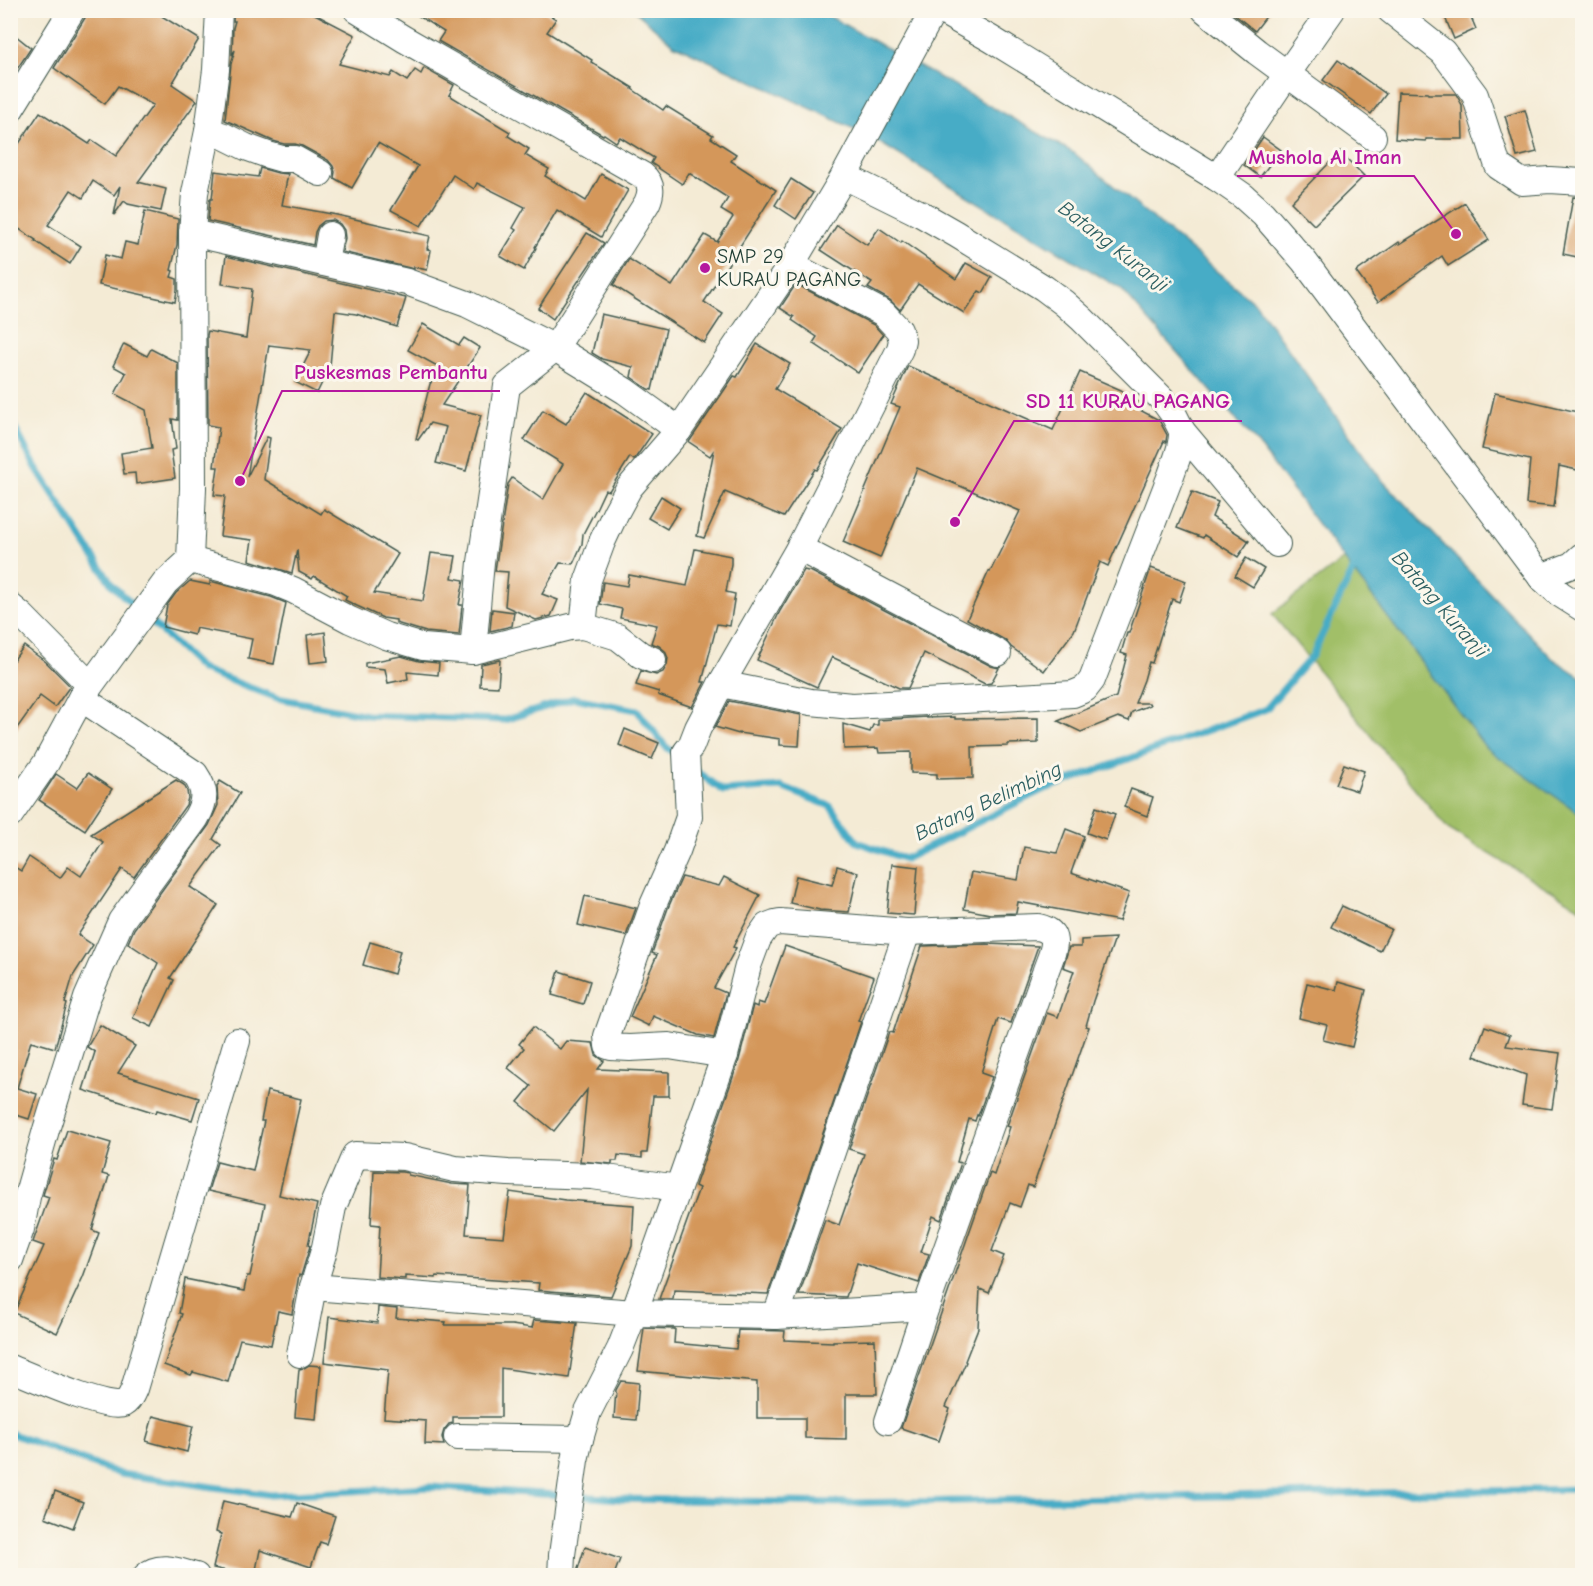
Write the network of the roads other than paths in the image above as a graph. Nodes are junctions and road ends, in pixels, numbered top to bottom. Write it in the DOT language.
graph roads {
  1 [pos="72,10"];
  2 [pos="219,10"];
  3 [pos="357,10"];
  4 [pos="940,10"];
  5 [pos="1205,10"];
  6 [pos="1332,10"];
  7 [pos="1390,10"];
  8 [pos="1422,10"];
  9 [pos="928,20"];
  10 [pos="1443,52"];
  11 [pos="1287,74"];
  12 [pos="10,110"];
  13 [pos="208,131"];
  14 [pos="1373,137"];
  15 [pos="848,168"];
  16 [pos="320,173"];
  17 [pos="1217,178"];
  18 [pos="1582,182"];
  19 [pos="192,233"];
  20 [pos="330,235"];
  21 [pos="325,263"];
  22 [pos="791,265"];
  23 [pos="555,348"];
  24 [pos="679,430"];
  25 [pos="1182,431"];
  26 [pos="1277,544"];
  27 [pos="799,548"];
  28 [pos="1582,556"];
  29 [pos="190,560"];
  30 [pos="1541,578"];
  31 [pos="10,606"];
  32 [pos="1582,608"];
  33 [pos="583,626"];
  34 [pos="472,651"];
  35 [pos="998,652"];
  36 [pos="653,660"];
  37 [pos="721,684"];
  38 [pos="85,691"];
  39 [pos="10,815"];
  40 [pos="907,932"];
  41 [pos="237,1041"];
  42 [pos="725,1055"];
  43 [pos="678,1188"];
  44 [pos="10,1260"];
  45 [pos="313,1287"];
  46 [pos="926,1307"];
  47 [pos="634,1313"];
  48 [pos="776,1317"];
  49 [pos="300,1354"];
  50 [pos="10,1368"];
  51 [pos="888,1421"];
  52 [pos="457,1437"];
  53 [pos="578,1449"];
  54 [pos="562,1565"];
  55 [pos="146,1575"];
  56 [pos="196,1575"];
  1 -- 12 [label="street"];
  2 -- 13 [label="street"];
  3 -- 23 [label="street"];
  4 -- 17 [label="street"];
  5 -- 11 [label="street"];
  6 -- 11 [label="street"];
  7 -- 10 [label="street"];
  8 -- 10 [label="street"];
  9 -- 15 [label="street"];
  10 -- 18 [label="street"];
  11 -- 14 [label="street"];
  11 -- 17 [label="street"];
  13 -- 16 [label="street"];
  13 -- 19 [label="street"];
  15 -- 22 [label="street"];
  15 -- 25 [label="street"];
  17 -- 30 [label="street"];
  19 -- 21 [label="street"];
  19 -- 29 [label="street"];
  20 -- 21 [label="street"];
  21 -- 23 [label="street"];
  22 -- 24 [label="street"];
  22 -- 27 [label="street"];
  23 -- 24 [label="street"];
  23 -- 34 [label="street"];
  24 -- 33 [label="street"];
  25 -- 26 [label="street"];
  25 -- 37 [label="street"];
  27 -- 35 [label="street"];
  27 -- 37 [label="street"];
  28 -- 30 [label="street"];
  29 -- 34 [label="street"];
  29 -- 38 [label="street"];
  30 -- 32 [label="street"];
  31 -- 38 [label="street"];
  33 -- 34 [label="street"];
  33 -- 36 [label="street"];
  37 -- 42 [label="street"];
  38 -- 39 [label="street"];
  38 -- 44 [label="street"];
  40 -- 42 [label="street"];
  40 -- 46 [label="street"];
  40 -- 48 [label="street"];
  41 -- 50 [label="street"];
  42 -- 43 [label="street"];
  43 -- 45 [label="street"];
  43 -- 47 [label="street"];
  45 -- 47 [label="street"];
  45 -- 49 [label="street"];
  46 -- 48 [label="street"];
  46 -- 51 [label="street"];
  47 -- 48 [label="street"];
  47 -- 53 [label="street"];
  52 -- 53 [label="street"];
  53 -- 54 [label="street"];
  55 -- 56 [label="street"];
}
